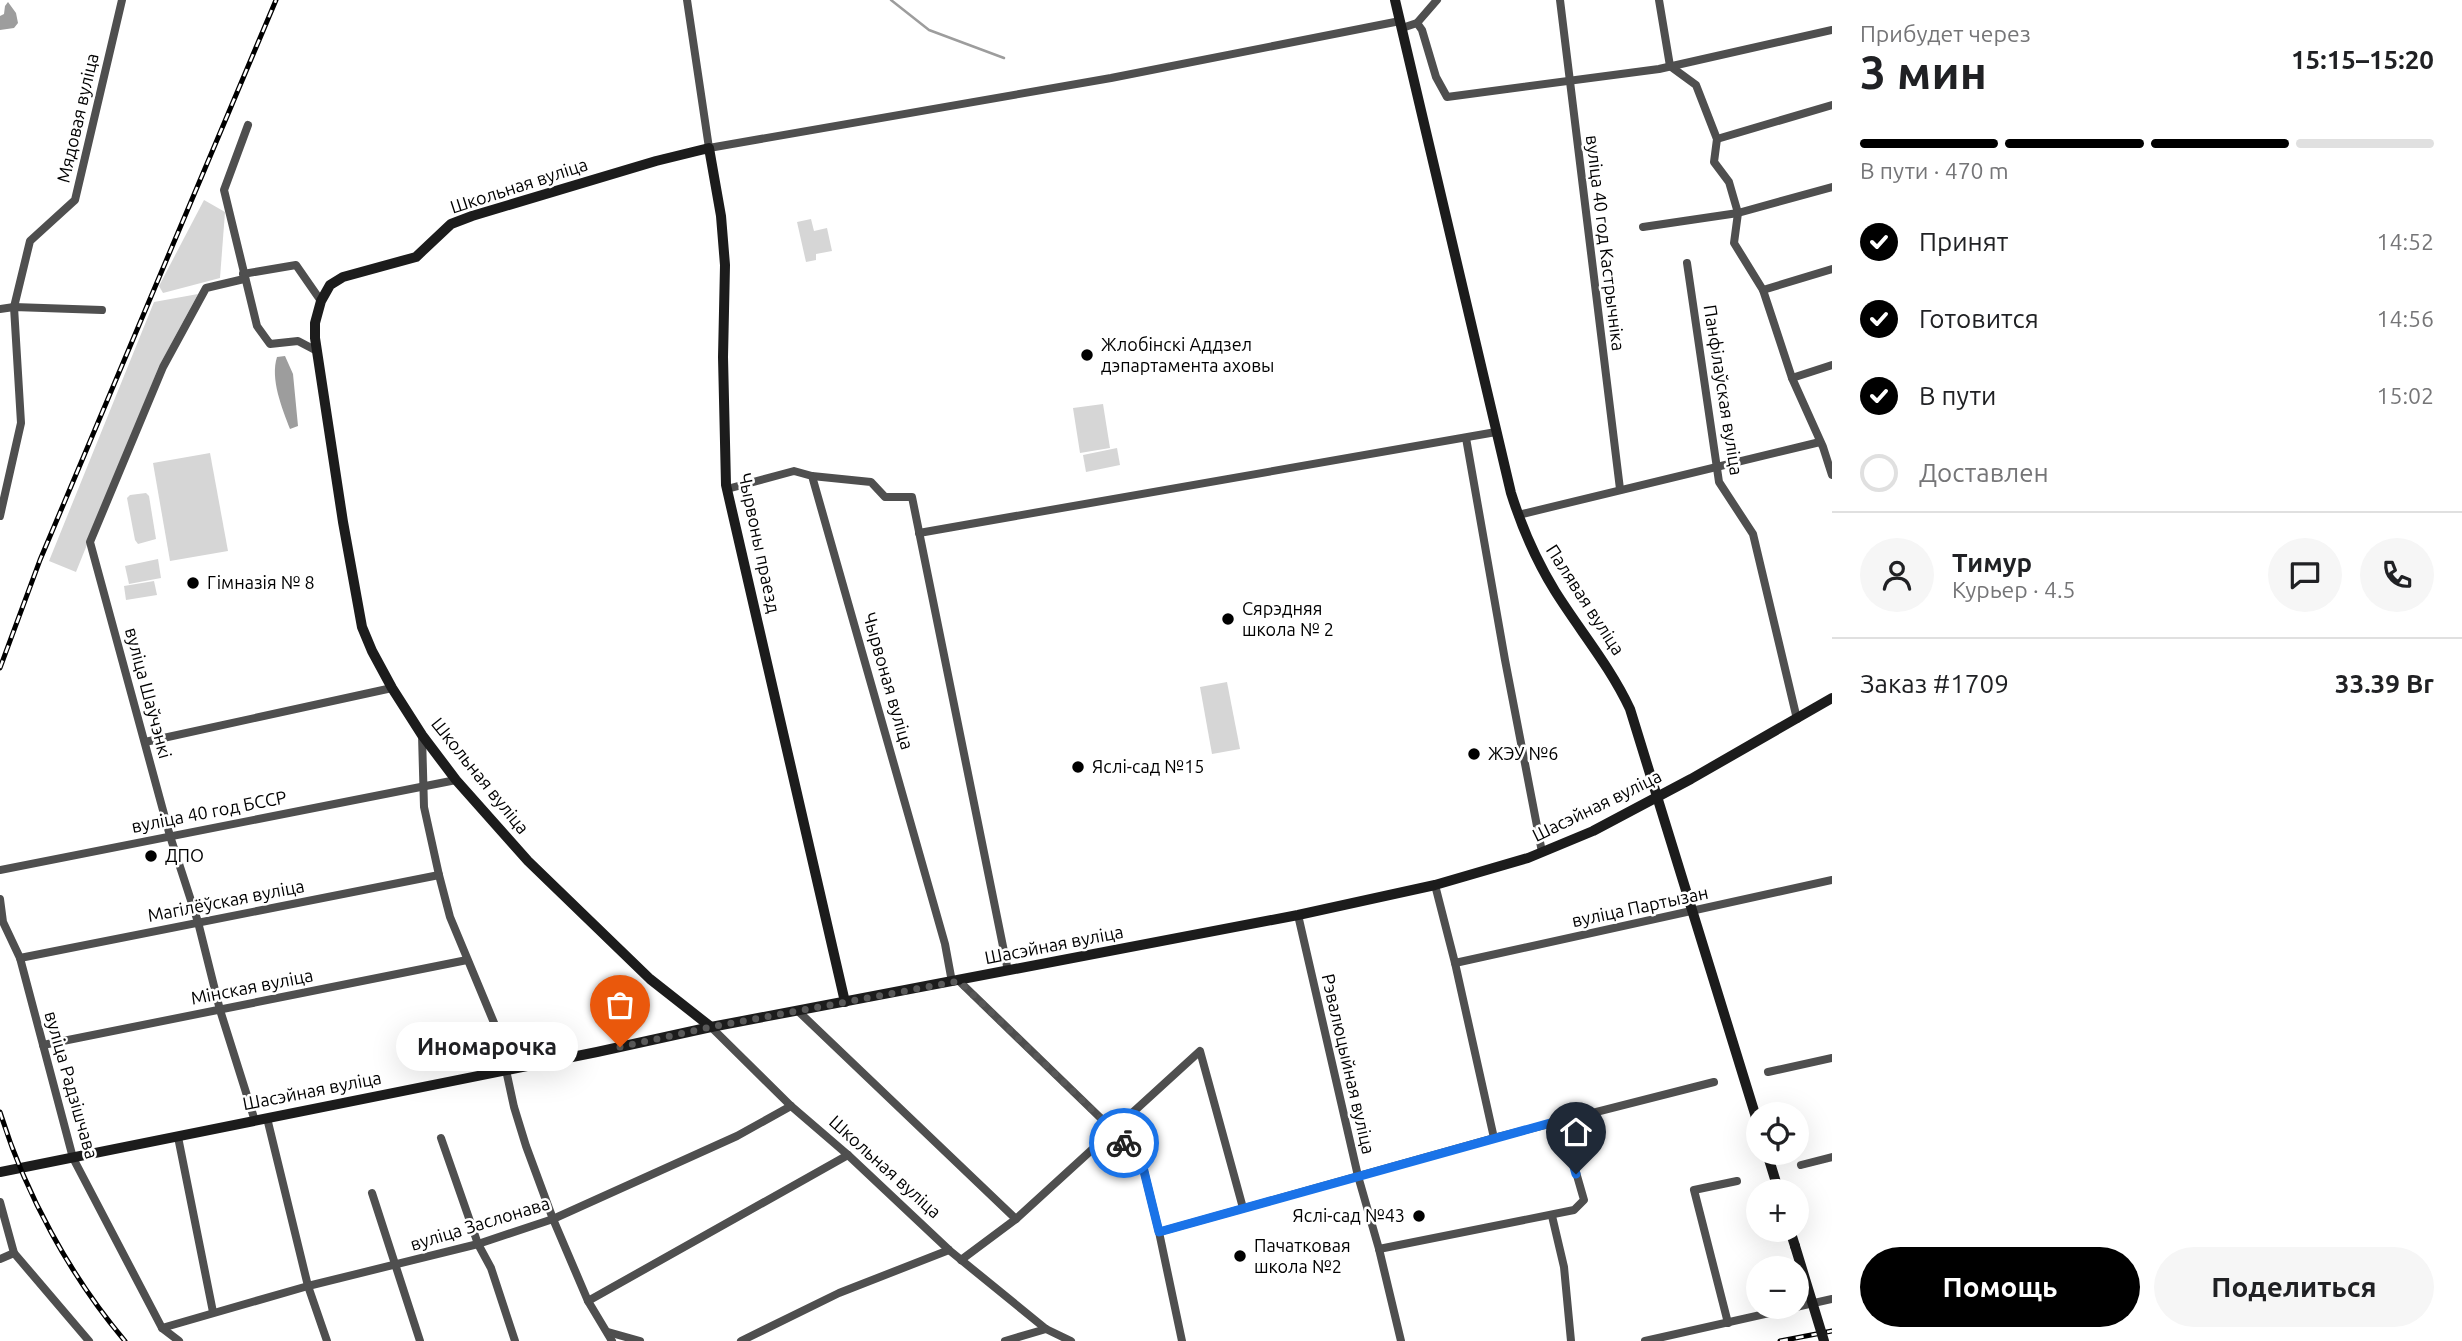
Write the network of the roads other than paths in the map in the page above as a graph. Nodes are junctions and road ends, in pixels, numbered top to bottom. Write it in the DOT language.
graph roads {
  1 [pos="122,0"];
  2 [pos="687,0"];
  3 [pos="1395,0"];
  4 [pos="1437,0"];
  5 [pos="1560,0"];
  6 [pos="1659,0"];
  7 [pos="1417,23"];
  8 [pos="1401,25"];
  9 [pos="1832,30"];
  10 [pos="1670,66"];
  11 [pos="1569,81"];
  12 [pos="1832,105"];
  13 [pos="248,125"];
  14 [pos="1717,139"];
  15 [pos="709,148"];
  16 [pos="1832,187"];
  17 [pos="1738,213"];
  18 [pos="1643,228"];
  19 [pos="1686,263"];
  20 [pos="1832,270"];
  21 [pos="243,277"];
  22 [pos="1763,290"];
  23 [pos="321,302"];
  24 [pos="14,307"];
  25 [pos="0,309"];
  26 [pos="102,310"];
  27 [pos="317,351"];
  28 [pos="1832,365"];
  29 [pos="1793,378"];
  30 [pos="1496,432"];
  31 [pos="1466,438"];
  32 [pos="1821,444"];
  33 [pos="1832,445"];
  34 [pos="1717,467"];
  35 [pos="1832,475"];
  36 [pos="812,476"];
  37 [pos="727,489"];
  38 [pos="1620,489"];
  39 [pos="1518,515"];
  40 [pos="0,516"];
  41 [pos="919,533"];
  42 [pos="392,688"];
  43 [pos="1831,700"];
  44 [pos="1797,719"];
  45 [pos="422,734"];
  46 [pos="145,742"];
  47 [pos="456,780"];
  48 [pos="424,786"];
  49 [pos="1658,797"];
  50 [pos="170,836"];
  51 [pos="1542,852"];
  52 [pos="0,870"];
  53 [pos="439,875"];
  54 [pos="1832,880"];
  55 [pos="1435,885"];
  56 [pos="0,899"];
  57 [pos="1692,911"];
  58 [pos="1297,915"];
  59 [pos="198,922"];
  60 [pos="20,958"];
  61 [pos="467,960"];
  62 [pos="1455,963"];
  63 [pos="1008,971"];
  64 [pos="955,982"];
  65 [pos="845,1002"];
  66 [pos="220,1010"];
  67 [pos="798,1011"];
  68 [pos="711,1027"];
  69 [pos="43,1045"];
  70 [pos="1832,1058"];
  71 [pos="506,1070"];
  72 [pos="1768,1072"];
  73 [pos="1714,1082"];
  74 [pos="1751,1102"];
  75 [pos="790,1106"];
  76 [pos="261,1119"];
  77 [pos="1561,1120"];
  78 [pos="1113,1130"];
  79 [pos="178,1137"];
  80 [pos="441,1138"];
  81 [pos="1494,1138"];
  82 [pos="848,1155"];
  83 [pos="1832,1157"];
  84 [pos="73,1158"];
  85 [pos="1809,1163"];
  86 [pos="0,1172"];
  87 [pos="1358,1177"];
  88 [pos="1737,1181"];
  89 [pos="372,1193"];
  90 [pos="0,1202"];
  91 [pos="1243,1208"];
  92 [pos="1552,1216"];
  93 [pos="554,1219"];
  94 [pos="1016,1219"];
  95 [pos="1159,1232"];
  96 [pos="1794,1242"];
  97 [pos="478,1244"];
  98 [pos="1379,1249"];
  99 [pos="949,1250"];
  100 [pos="15,1253"];
  101 [pos="0,1259"];
  102 [pos="961,1260"];
  103 [pos="396,1265"];
  104 [pos="308,1286"];
  105 [pos="1832,1299"];
  106 [pos="588,1301"];
  107 [pos="213,1312"];
  108 [pos="1728,1324"];
  109 [pos="162,1328"];
  110 [pos="1046,1329"];
  111 [pos="608,1332"];
  112 [pos="89,1341"];
  113 [pos="179,1341"];
  114 [pos="327,1341"];
  115 [pos="419,1341"];
  116 [pos="514,1341"];
  117 [pos="612,1341"];
  118 [pos="640,1341"];
  119 [pos="741,1341"];
  120 [pos="1005,1341"];
  121 [pos="1071,1341"];
  122 [pos="1182,1341"];
  123 [pos="1402,1341"];
  124 [pos="1571,1341"];
  125 [pos="1646,1341"];
  126 [pos="1824,1341"];
  1 -- 24 [label="street, Мядовая вуліца"];
  2 -- 15 [label="street, Чырвоны праезд"];
  3 -- 8 [label="street, Палявая вуліца"];
  4 -- 7 [label="street"];
  5 -- 11 [label="street, вуліца 40 год Кастрычніка"];
  6 -- 10 [label="street"];
  7 -- 8 [label="street"];
  7 -- 11 [label="street"];
  8 -- 15 [label="street"];
  8 -- 30 [label="street, Палявая вуліца"];
  9 -- 10 [label="street"];
  10 -- 11 [label="street"];
  10 -- 14 [label="street"];
  11 -- 38 [label="street, вуліца 40 год Кастрычніка"];
  12 -- 14 [label="street"];
  13 -- 21 [label="street"];
  14 -- 17 [label="street"];
  15 -- 23 [label="street, Школьная вуліца"];
  15 -- 37 [label="street, Чырвоны праезд"];
  16 -- 17 [label="street"];
  17 -- 18 [label="street"];
  17 -- 22 [label="street"];
  19 -- 34 [label="street, Панфілаўская вуліца"];
  20 -- 22 [label="street"];
  21 -- 23 [label="street"];
  21 -- 27 [label="street"];
  21 -- 46 [label="street, вуліца Шаўчэнкі"];
  22 -- 29 [label="street"];
  23 -- 27 [label="street, Школьная вуліца"];
  24 -- 25 [label="street"];
  24 -- 26 [label="street"];
  24 -- 40 [label="street, Мядовая вуліца"];
  27 -- 42 [label="street, Школьная вуліца"];
  28 -- 29 [label="street"];
  29 -- 32 [label="street"];
  30 -- 31 [label="street"];
  30 -- 39 [label="street, Палявая вуліца"];
  31 -- 41 [label="street"];
  31 -- 51 [label="street"];
  32 -- 33 [label="street"];
  32 -- 34 [label="street"];
  32 -- 35 [label="street"];
  34 -- 38 [label="street"];
  34 -- 44 [label="street, Панфілаўская вуліца"];
  36 -- 37 [label="street"];
  36 -- 41 [label="street"];
  36 -- 64 [label="street, Чырвоная вуліца"];
  37 -- 65 [label="street, Чырвоны праезд"];
  38 -- 39 [label="street"];
  39 -- 49 [label="street, Палявая вуліца"];
  41 -- 63 [label="street"];
  42 -- 45 [label="street, Школьная вуліца"];
  42 -- 46 [label="street"];
  43 -- 44 [label="street, Шасэйная вуліца"];
  44 -- 49 [label="street, Шасэйная вуліца"];
  45 -- 47 [label="street, Школьная вуліца"];
  45 -- 48 [label="street"];
  46 -- 50 [label="street, вуліца Шаўчэнкі"];
  47 -- 48 [label="street, вуліца 40 год БССР"];
  47 -- 68 [label="street, Школьная вуліца"];
  48 -- 50 [label="street, вуліца 40 год БССР"];
  48 -- 53 [label="street"];
  49 -- 51 [label="street, Шасэйная вуліца"];
  49 -- 57 [label="street, Палявая вуліца"];
  50 -- 52 [label="street, вуліца 40 год БССР"];
  50 -- 59 [label="street, вуліца Шаўчэнкі"];
  51 -- 55 [label="street, Шасэйная вуліца"];
  53 -- 59 [label="street, Магілёўская вуліца"];
  53 -- 61 [label="street"];
  54 -- 57 [label="street, вуліца Партызан"];
  55 -- 58 [label="street, Шасэйная вуліца"];
  55 -- 62 [label="street"];
  56 -- 60 [label="street, вуліца Радзішчава"];
  57 -- 62 [label="street, вуліца Партызан"];
  57 -- 74 [label="street, Палявая вуліца"];
  58 -- 63 [label="street, Шасэйная вуліца"];
  58 -- 87 [label="street, Рэвалюцыйная вуліца"];
  59 -- 60 [label="street, Магілёўская вуліца"];
  59 -- 66 [label="street, вуліца Шаўчэнкі"];
  60 -- 69 [label="street, вуліца Радзішчава"];
  61 -- 66 [label="street, Мінская вуліца"];
  61 -- 71 [label="street"];
  62 -- 81 [label="street"];
  63 -- 64 [label="street, Шасэйная вуліца"];
  64 -- 65 [label="street, Шасэйная вуліца"];
  64 -- 78 [label="street"];
  65 -- 67 [label="street, Шасэйная вуліца"];
  66 -- 69 [label="street, Мінская вуліца"];
  66 -- 76 [label="street, вуліца Шаўчэнкі"];
  67 -- 68 [label="street, Шасэйная вуліца"];
  67 -- 94 [label="street"];
  68 -- 71 [label="street, Шасэйная вуліца"];
  68 -- 75 [label="street, Школьная вуліца"];
  69 -- 84 [label="street, вуліца Радзішчава"];
  70 -- 72 [label="street"];
  71 -- 76 [label="street, Шасэйная вуліца"];
  71 -- 93 [label="street"];
  73 -- 77 [label="street"];
  75 -- 82 [label="street, Школьная вуліца"];
  75 -- 93 [label="street, вуліца Заслонава"];
  76 -- 79 [label="street, Шасэйная вуліца"];
  76 -- 104 [label="street, вуліца Шаўчэнкі"];
  77 -- 81 [label="street"];
  77 -- 92 [label="street"];
  78 -- 91 [label="street"];
  78 -- 94 [label="street"];
  78 -- 95 [label="street"];
  79 -- 84 [label="street, Шасэйная вуліца"];
  79 -- 107 [label="street"];
  80 -- 97 [label="street"];
  81 -- 87 [label="street"];
  82 -- 99 [label="street, Школьная вуліца"];
  82 -- 106 [label="street"];
  83 -- 85 [label="street"];
  84 -- 86 [label="street, Шасэйная вуліца"];
  84 -- 109 [label="street, вуліца Радзішчава"];
  87 -- 91 [label="street"];
  87 -- 98 [label="street, Рэвалюцыйная вуліца"];
  88 -- 108 [label="street"];
  89 -- 103 [label="street"];
  90 -- 100 [label="street"];
  91 -- 95 [label="street"];
  92 -- 98 [label="street"];
  92 -- 124 [label="street"];
  93 -- 97 [label="street, вуліца Заслонава"];
  93 -- 106 [label="street"];
  94 -- 102 [label="street"];
  95 -- 122 [label="street"];
  96 -- 126 [label="street, bridge"];
  97 -- 103 [label="street, вуліца Заслонава"];
  97 -- 116 [label="street"];
  98 -- 123 [label="street, Рэвалюцыйная вуліца"];
  99 -- 102 [label="street, Школьная вуліца"];
  99 -- 119 [label="street"];
  100 -- 101 [label="street"];
  100 -- 112 [label="street"];
  102 -- 110 [label="street, Школьная вуліца"];
  103 -- 104 [label="street, вуліца Заслонава"];
  103 -- 115 [label="street"];
  104 -- 107 [label="street, вуліца Заслонава"];
  104 -- 114 [label="street, вуліца Шаўчэнкі"];
  105 -- 108 [label="street"];
  106 -- 111 [label="street"];
  107 -- 109 [label="street, вуліца Заслонава"];
  108 -- 125 [label="street"];
  109 -- 113 [label="street, вуліца Радзішчава"];
  110 -- 120 [label="street"];
  110 -- 121 [label="street, Школьная вуліца"];
  111 -- 117 [label="street"];
  111 -- 118 [label="street"];
}
